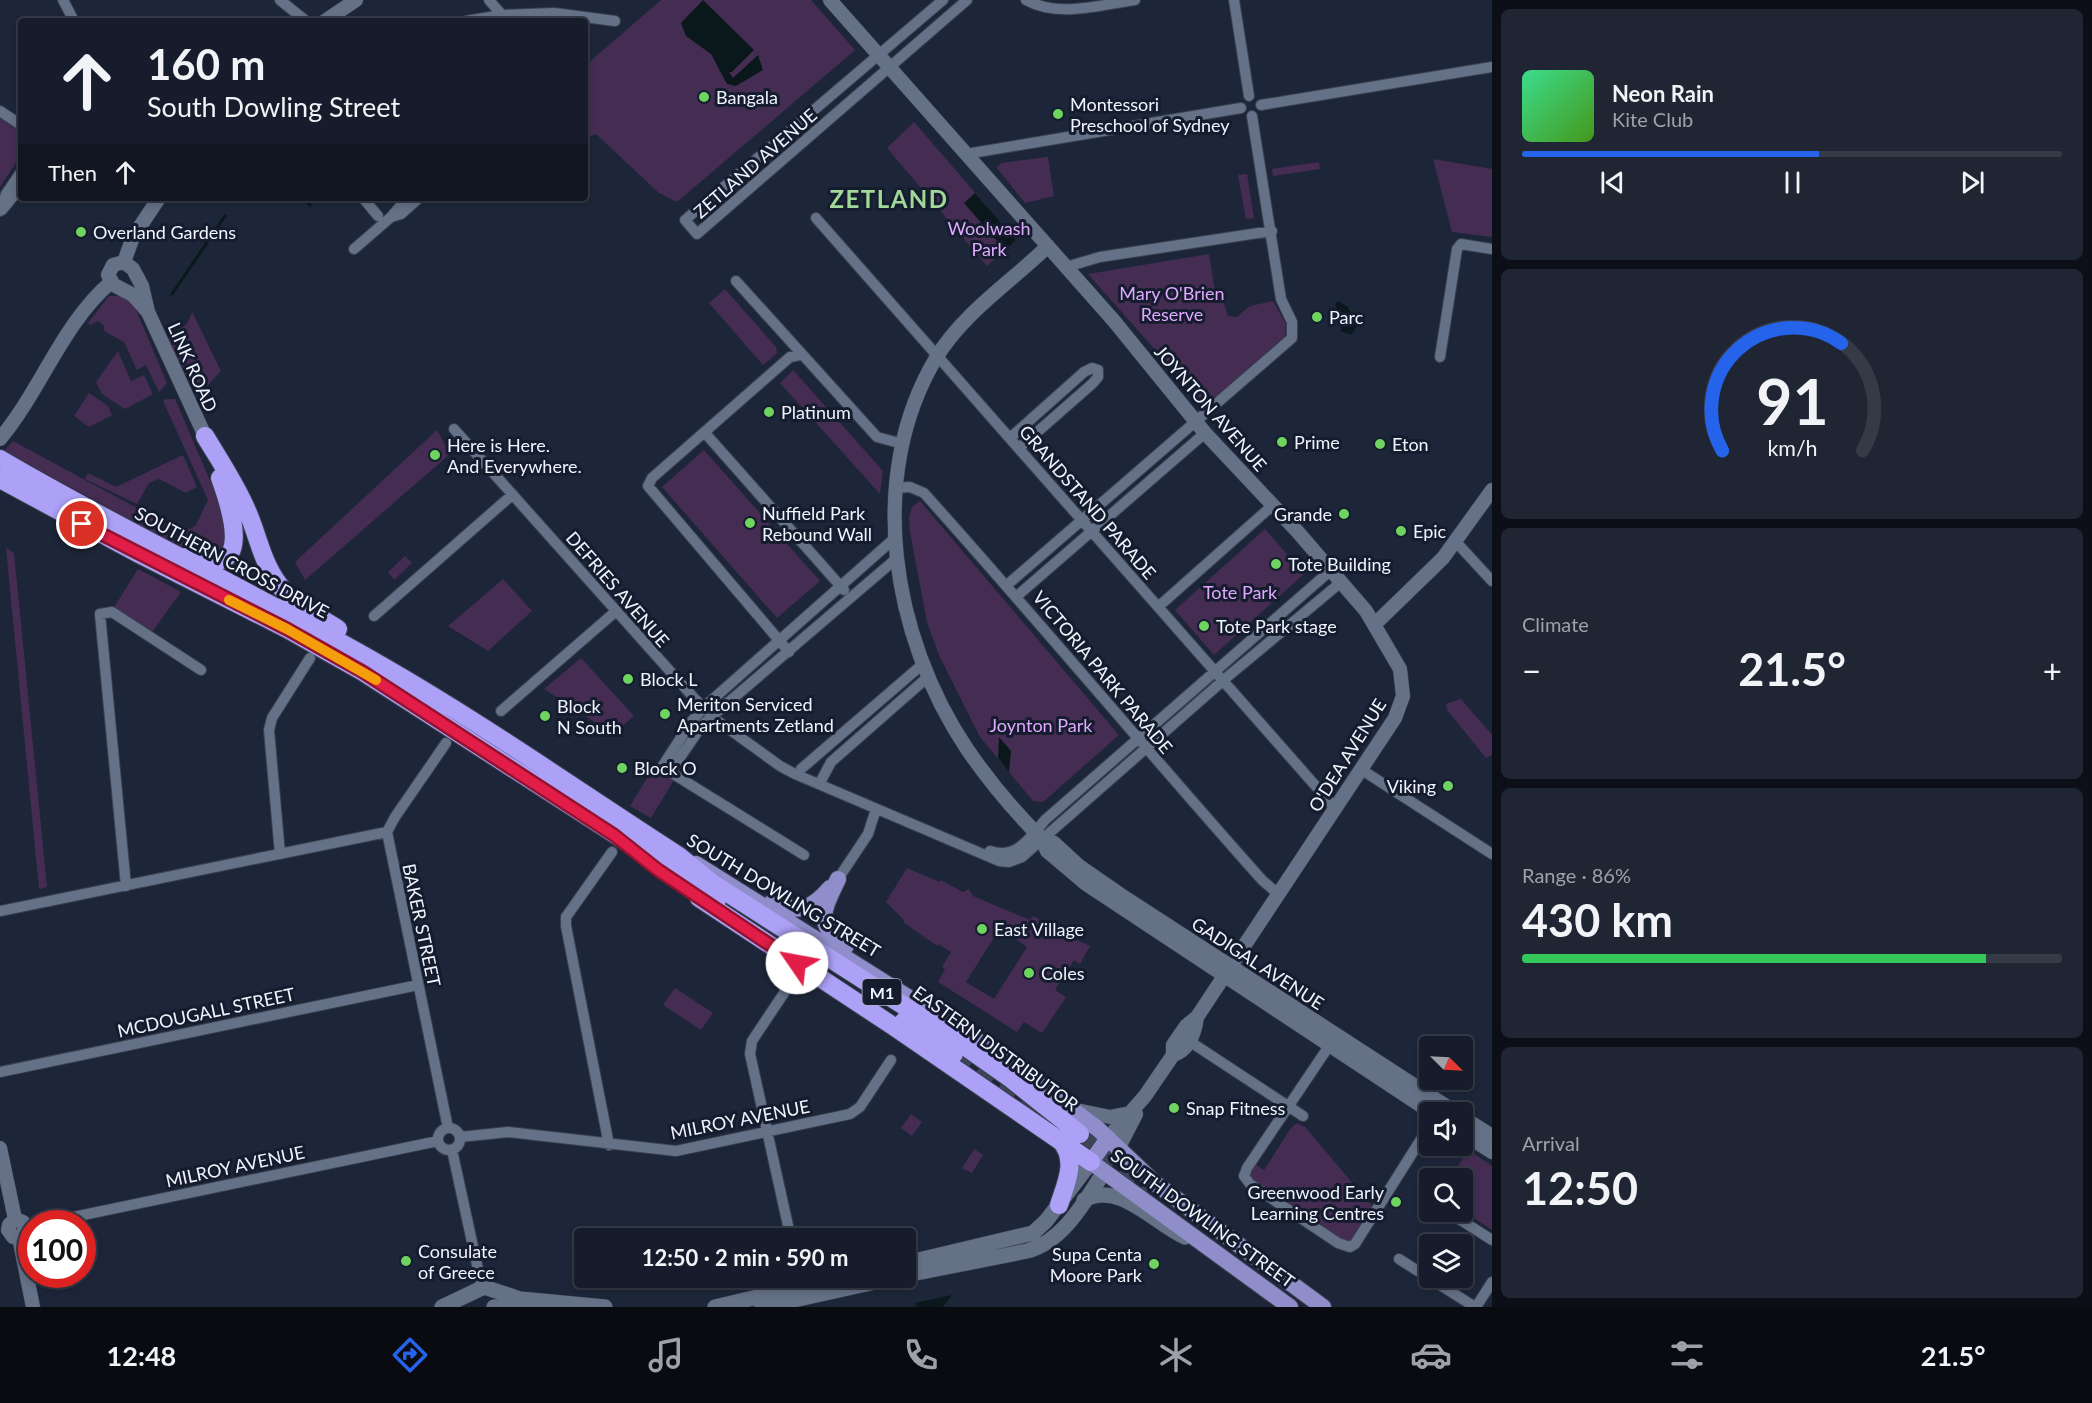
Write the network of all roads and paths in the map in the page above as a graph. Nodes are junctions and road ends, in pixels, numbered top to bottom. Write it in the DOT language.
graph roads {
  1 [pos="63,0"];
  2 [pos="280,0"];
  3 [pos="356,0"];
  4 [pos="489,0"];
  5 [pos="830,0"];
  6 [pos="943,0"];
  7 [pos="968,0"];
  8 [pos="1026,0"];
  9 [pos="1135,0"];
  10 [pos="1234,0"];
  11 [pos="502,15"];
  12 [pos="72,18"];
  13 [pos="302,18"];
  14 [pos="334,18"];
  15 [pos="484,18"];
  16 [pos="615,21"];
  17 [pos="879,55"];
  18 [pos="890,67"];
  19 [pos="1492,68"];
  20 [pos="1249,96"];
  21 [pos="1261,105"];
  22 [pos="1241,108"];
  23 [pos="0,111"];
  24 [pos="1252,116"];
  25 [pos="18,123"];
  26 [pos="966,154"];
  27 [pos="18,176"];
  28 [pos="18,191"];
  29 [pos="157,201"];
  30 [pos="366,201"];
  31 [pos="404,201"];
  32 [pos="416,201"];
  33 [pos="0,211"];
  34 [pos="378,216"];
  35 [pos="391,217"];
  36 [pos="816,218"];
  37 [pos="1272,231"];
  38 [pos="1048,246"];
  39 [pos="354,249"];
  40 [pos="1492,249"];
  41 [pos="124,262"];
  42 [pos="1066,267"];
  43 [pos="134,273"];
  44 [pos="736,281"];
  45 [pos="117,285"];
  46 [pos="148,312"];
  47 [pos="800,354"];
  48 [pos="937,356"];
  49 [pos="1440,357"];
  50 [pos="1200,428"];
  51 [pos="454,429"];
  52 [pos="705,433"];
  53 [pos="205,436"];
  54 [pos="1010,438"];
  55 [pos="0,439"];
  56 [pos="903,444"];
  57 [pos="1019,448"];
  58 [pos="2,467"];
  59 [pos="896,488"];
  60 [pos="1492,490"];
  61 [pos="512,495"];
  62 [pos="1273,505"];
  63 [pos="1083,521"];
  64 [pos="112,523"];
  65 [pos="1092,532"];
  66 [pos="896,537"];
  67 [pos="1456,542"];
  68 [pos="897,558"];
  69 [pos="1330,571"];
  70 [pos="1492,581"];
  71 [pos="1340,583"];
  72 [pos="840,585"];
  73 [pos="1007,585"];
  74 [pos="1017,596"];
  75 [pos="850,597"];
  76 [pos="1158,607"];
  77 [pos="615,612"];
  78 [pos="374,616"];
  79 [pos="1375,624"];
  80 [pos="778,639"];
  81 [pos="789,652"];
  82 [pos="310,658"];
  83 [pos="924,663"];
  84 [pos="383,666"];
  85 [pos="201,669"];
  86 [pos="1214,671"];
  87 [pos="929,676"];
  88 [pos="1222,681"];
  89 [pos="704,707"];
  90 [pos="501,711"];
  91 [pos="713,716"];
  92 [pos="495,737"];
  93 [pos="1138,740"];
  94 [pos="446,744"];
  95 [pos="1146,749"];
  96 [pos="770,756"];
  97 [pos="666,769"];
  98 [pos="801,769"];
  99 [pos="1362,770"];
  100 [pos="822,779"];
  101 [pos="1335,808"];
  102 [pos="876,809"];
  103 [pos="387,832"];
  104 [pos="1039,835"];
  105 [pos="613,843"];
  106 [pos="280,854"];
  107 [pos="1492,854"];
  108 [pos="804,855"];
  109 [pos="679,856"];
  110 [pos="713,872"];
  111 [pos="838,879"];
  112 [pos="126,886"];
  113 [pos="1277,892"];
  114 [pos="0,911"];
  115 [pos="1226,970"];
  116 [pos="796,975"];
  117 [pos="418,985"];
  118 [pos="904,993"];
  119 [pos="1197,1017"];
  120 [pos="1189,1041"];
  121 [pos="1329,1046"];
  122 [pos="956,1054"];
  123 [pos="1173,1055"];
  124 [pos="891,1060"];
  125 [pos="0,1072"];
  126 [pos="1145,1096"];
  127 [pos="1439,1102"];
  128 [pos="1419,1105"];
  129 [pos="1288,1106"];
  130 [pos="1073,1110"];
  131 [pos="1132,1112"];
  132 [pos="1303,1116"];
  133 [pos="1473,1124"];
  134 [pos="448,1128"];
  135 [pos="767,1130"];
  136 [pos="1080,1134"];
  137 [pos="1492,1136"];
  138 [pos="460,1137"];
  139 [pos="1060,1139"];
  140 [pos="1473,1140"];
  141 [pos="438,1141"];
  142 [pos="1419,1143"];
  143 [pos="1113,1144"];
  144 [pos="609,1145"];
  145 [pos="0,1148"];
  146 [pos="452,1150"];
  147 [pos="1492,1152"];
  148 [pos="1097,1167"];
  149 [pos="1084,1200"];
  150 [pos="1059,1205"];
  151 [pos="96,1212"];
  152 [pos="18,1220"];
  153 [pos="1464,1222"];
  154 [pos="789,1228"];
  155 [pos="1492,1240"];
  156 [pos="1202,1243"];
  157 [pos="1399,1259"];
  158 [pos="916,1261"];
  159 [pos="916,1273"];
  160 [pos="1492,1282"];
  161 [pos="30,1288"];
  162 [pos="780,1288"];
  163 [pos="848,1288"];
  164 [pos="479,1294"];
  165 [pos="33,1307"];
  166 [pos="442,1307"];
  167 [pos="492,1307"];
  168 [pos="532,1307"];
  169 [pos="605,1307"];
  170 [pos="718,1307"];
  171 [pos="762,1307"];
  172 [pos="1290,1307"];
  173 [pos="1323,1307"];
  174 [pos="1475,1307"];
  1 -- 12 [label="street"];
  2 -- 13 [label="street"];
  3 -- 14 [label="street"];
  4 -- 11 [label="street"];
  5 -- 17 [label="street, JOYNTON AVENUE"];
  6 -- 17 [label="street, ZETLAND AVENUE"];
  7 -- 18 [label="street, ZETLAND AVENUE"];
  8 -- 9 [label="street"];
  10 -- 20 [label="street"];
  11 -- 15 [label="street"];
  11 -- 16 [label="street"];
  17 -- 18 [label="street, JOYNTON AVENUE"];
  17 -- 18 [label="street, ZETLAND AVENUE"];
  18 -- 26 [label="street, JOYNTON AVENUE"];
  19 -- 21 [label="street"];
  20 -- 21 [label="street"];
  20 -- 22 [label="street"];
  21 -- 24 [label="street"];
  22 -- 24 [label="street"];
  22 -- 26 [label="street"];
  23 -- 25 [label="street"];
  24 -- 37 [label="street"];
  26 -- 38 [label="street, JOYNTON AVENUE"];
  27 -- 33 [label="street"];
  28 -- 33 [label="street"];
  29 -- 41 [label="street"];
  30 -- 34 [label="street"];
  31 -- 35 [label="street"];
  32 -- 35 [label="street"];
  35 -- 39 [label="street"];
  36 -- 48 [label="street, GRANDSTAND PARADE"];
  37 -- 42 [label="street"];
  37 -- 50 [label="street"];
  38 -- 42 [label="street, JOYNTON AVENUE"];
  38 -- 48 [label="street, GADIGAL AVENUE"];
  40 -- 49 [label="street"];
  41 -- 43 [label="street"];
  41 -- 45 [label="street"];
  42 -- 50 [label="street, JOYNTON AVENUE"];
  43 -- 45 [label="street"];
  43 -- 46 [label="street, LINK ROAD"];
  44 -- 47 [label="street"];
  45 -- 46 [label="street, LINK ROAD"];
  45 -- 55 [label="street"];
  46 -- 53 [label="street, LINK ROAD"];
  47 -- 52 [label="street"];
  47 -- 56 [label="street"];
  48 -- 54 [label="street, GRANDSTAND PARADE"];
  48 -- 56 [label="street, GADIGAL AVENUE"];
  50 -- 62 [label="street, JOYNTON AVENUE"];
  50 -- 63 [label="street"];
  50 -- 65 [label="street"];
  51 -- 61 [label="street, DEFRIES AVENUE"];
  52 -- 72 [label="street"];
  52 -- 80 [label="street"];
  53 -- 64 [label="highway"];
  53 -- 92 [label="highway"];
  54 -- 57 [label="street, GRANDSTAND PARADE"];
  54 -- 57 [label="street"];
  56 -- 59 [label="street, GADIGAL AVENUE"];
  57 -- 63 [label="street, GRANDSTAND PARADE"];
  58 -- 64 [label="highway, SOUTHERN CROSS DRIVE / M1"];
  58 -- 105 [label="highway, SOUTHERN CROSS DRIVE / M1"];
  59 -- 66 [label="street, GADIGAL AVENUE"];
  59 -- 73 [label="street, VICTORIA PARK PARADE"];
  60 -- 67 [label="street"];
  61 -- 77 [label="street, DEFRIES AVENUE"];
  61 -- 78 [label="street"];
  62 -- 69 [label="street, JOYNTON AVENUE"];
  62 -- 76 [label="street"];
  63 -- 65 [label="street, GRANDSTAND PARADE"];
  63 -- 73 [label="street"];
  64 -- 84 [label="highway, SOUTHERN CROSS DRIVE / M1"];
  65 -- 74 [label="street"];
  65 -- 76 [label="street, GRANDSTAND PARADE"];
  66 -- 68 [label="street, GADIGAL AVENUE"];
  66 -- 72 [label="street"];
  67 -- 70 [label="street"];
  67 -- 79 [label="street"];
  68 -- 75 [label="street"];
  68 -- 83 [label="street, GADIGAL AVENUE"];
  69 -- 71 [label="street, JOYNTON AVENUE"];
  69 -- 86 [label="street"];
  71 -- 79 [label="street, JOYNTON AVENUE"];
  71 -- 88 [label="street"];
  72 -- 75 [label="street"];
  72 -- 80 [label="street"];
  73 -- 74 [label="street, VICTORIA PARK PARADE"];
  74 -- 93 [label="street, VICTORIA PARK PARADE"];
  75 -- 81 [label="street"];
  76 -- 86 [label="street, GRANDSTAND PARADE"];
  77 -- 89 [label="street, DEFRIES AVENUE"];
  77 -- 90 [label="street"];
  79 -- 99 [label="street, O'DEA AVENUE"];
  80 -- 81 [label="street"];
  80 -- 89 [label="street"];
  81 -- 91 [label="street"];
  82 -- 106 [label="street"];
  83 -- 87 [label="street, GADIGAL AVENUE"];
  83 -- 98 [label="street"];
  84 -- 92 [label="highway, SOUTH DOWLING STREET / M1"];
  85 -- 112 [label="street"];
  86 -- 88 [label="street, GRANDSTAND PARADE"];
  86 -- 93 [label="street"];
  87 -- 100 [label="street"];
  87 -- 104 [label="street, GADIGAL AVENUE"];
  88 -- 95 [label="street"];
  88 -- 101 [label="street, GRANDSTAND PARADE"];
  89 -- 91 [label="street, DEFRIES AVENUE"];
  89 -- 97 [label="street"];
  91 -- 96 [label="street, DEFRIES AVENUE"];
  91 -- 97 [label="street"];
  92 -- 109 [label="highway, SOUTH DOWLING STREET / M1"];
  93 -- 95 [label="street, VICTORIA PARK PARADE"];
  93 -- 104 [label="street"];
  94 -- 103 [label="street"];
  95 -- 104 [label="street"];
  95 -- 113 [label="street, VICTORIA PARK PARADE"];
  96 -- 98 [label="street, DEFRIES AVENUE"];
  96 -- 102 [label="street, DEFRIES AVENUE"];
  97 -- 108 [label="street"];
  98 -- 100 [label="street, DEFRIES AVENUE"];
  99 -- 101 [label="street, O'DEA AVENUE"];
  99 -- 107 [label="street"];
  100 -- 104 [label="street, DEFRIES AVENUE"];
  101 -- 113 [label="street, O'DEA AVENUE"];
  102 -- 104 [label="street, DEFRIES AVENUE"];
  102 -- 111 [label="street"];
  103 -- 106 [label="street"];
  103 -- 117 [label="street, BAKER STREET"];
  104 -- 115 [label="street, GADIGAL AVENUE"];
  105 -- 122 [label="highway, EASTERN DISTRIBUTOR / M1"];
  105 -- 139 [label="highway"];
  105 -- 144 [label="street"];
  106 -- 112 [label="street"];
  109 -- 110 [label="main road, SOUTH DOWLING STREET"];
  109 -- 136 [label="highway, EASTERN DISTRIBUTOR / M1"];
  110 -- 111 [label="main road"];
  110 -- 118 [label="main road, SOUTH DOWLING STREET"];
  111 -- 118 [label="main road"];
  112 -- 114 [label="street"];
  113 -- 115 [label="street, O'DEA AVENUE"];
  115 -- 119 [label="street, O'DEA AVENUE"];
  115 -- 121 [label="street, GADIGAL AVENUE"];
  115 -- 127 [label="street, GADIGAL AVENUE"];
  116 -- 135 [label="street"];
  117 -- 125 [label="street, MCDOUGALL STREET"];
  117 -- 134 [label="street, BAKER STREET"];
  118 -- 130 [label="main road, SOUTH DOWLING STREET"];
  119 -- 120 [label="street, O'DEA AVENUE"];
  119 -- 123 [label="street, O'DEA AVENUE"];
  120 -- 123 [label="street, O'DEA AVENUE"];
  120 -- 129 [label="street"];
  121 -- 128 [label="street, GADIGAL AVENUE"];
  121 -- 129 [label="street"];
  123 -- 126 [label="street, O'DEA AVENUE"];
  124 -- 135 [label="street, MILROY AVENUE"];
  126 -- 131 [label="street, O'DEA AVENUE"];
  126 -- 143 [label="street, O'DEA AVENUE"];
  129 -- 132 [label="street"];
  129 -- 142 [label="street"];
  130 -- 131 [label="street"];
  130 -- 143 [label="main road, SOUTH DOWLING STREET"];
  131 -- 143 [label="street, O'DEA AVENUE"];
  133 -- 137 [label="street"];
  134 -- 138 [label="street"];
  134 -- 141 [label="street"];
  135 -- 144 [label="street, MILROY AVENUE"];
  135 -- 154 [label="street"];
  138 -- 144 [label="street, MILROY AVENUE"];
  138 -- 146 [label="street"];
  139 -- 148 [label="highway"];
  139 -- 150 [label="highway"];
  140 -- 147 [label="street"];
  141 -- 146 [label="street"];
  141 -- 151 [label="street, MILROY AVENUE"];
  143 -- 148 [label="main road"];
  143 -- 173 [label="main road, SOUTH DOWLING STREET"];
  145 -- 152 [label="street"];
  146 -- 164 [label="street"];
  148 -- 149 [label="main road"];
  148 -- 150 [label="main road"];
  148 -- 156 [label="main road, SOUTH DOWLING STREET"];
  149 -- 156 [label="main road"];
  149 -- 159 [label="main road"];
  150 -- 158 [label="main road"];
  153 -- 155 [label="street"];
  156 -- 172 [label="main road, SOUTH DOWLING STREET"];
  157 -- 174 [label="street"];
  160 -- 174 [label="street"];
  161 -- 165 [label="street"];
  162 -- 170 [label="main road"];
  163 -- 171 [label="main road"];
  164 -- 166 [label="main road"];
  164 -- 167 [label="main road"];
  164 -- 169 [label="main road"];
  167 -- 168 [label="main road"];
}
